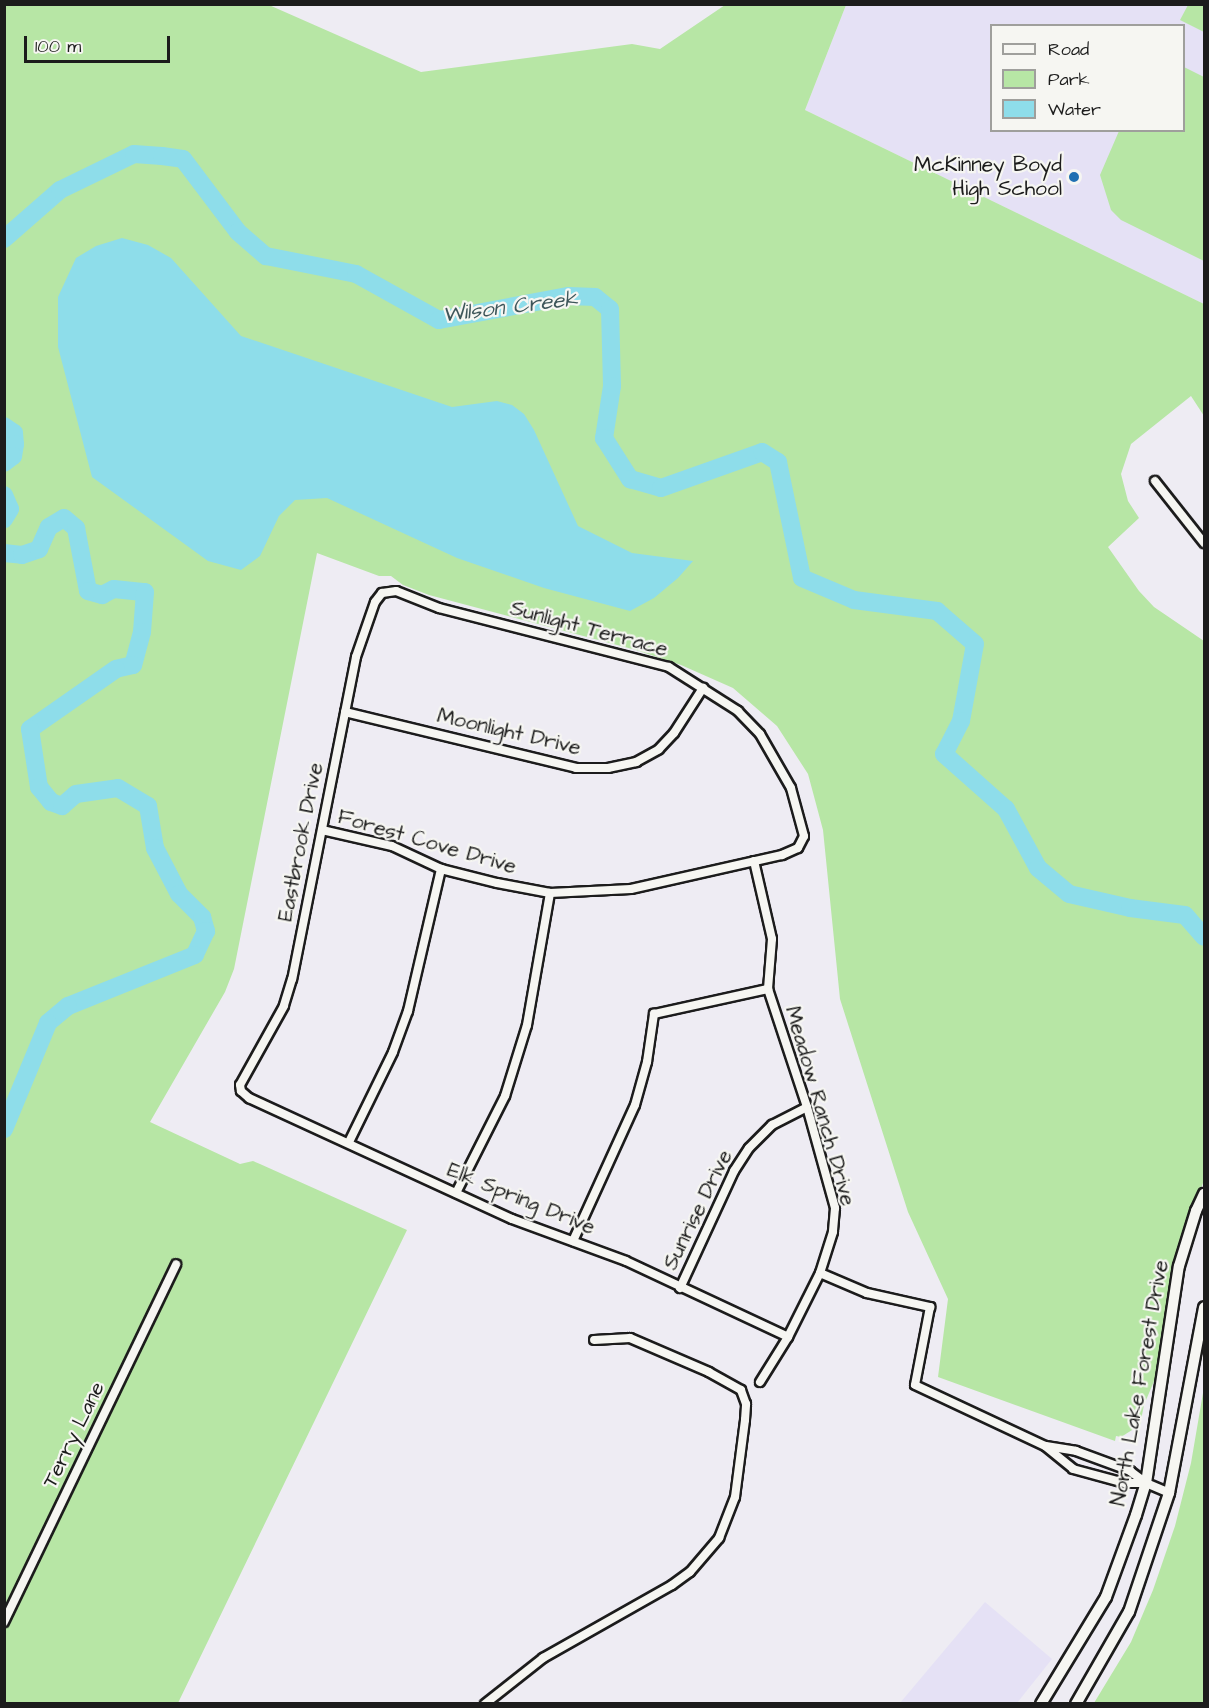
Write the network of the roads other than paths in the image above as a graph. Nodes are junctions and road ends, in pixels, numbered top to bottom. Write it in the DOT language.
graph roads {
  1 [pos="1155,481"];
  2 [pos="1204,543"];
  3 [pos="382,593"];
  4 [pos="703,688"];
  5 [pos="345,712"];
  6 [pos="322,830"];
  7 [pos="802,843"];
  8 [pos="754,861"];
  9 [pos="441,870"];
  10 [pos="550,893"];
  11 [pos="768,989"];
  12 [pos="241,1091"];
  13 [pos="807,1107"];
  14 [pos="349,1142"];
  15 [pos="456,1193"];
  16 [pos="1204,1194"];
  17 [pos="573,1241"];
  18 [pos="176,1264"];
  19 [pos="820,1273"];
  20 [pos="680,1288"];
  21 [pos="1204,1307"];
  22 [pos="788,1337"];
  23 [pos="594,1341"];
  24 [pos="760,1382"];
  25 [pos="1045,1446"];
  26 [pos="1146,1484"];
  27 [pos="1169,1493"];
  28 [pos="4,1622"];
  29 [pos="484,1704"];
  30 [pos="1041,1704"];
  31 [pos="1076,1704"];
  1 -- 2 [label="street"];
  3 -- 4 [label="street, Sunlight Terrace"];
  3 -- 5 [label="street, Eastbrook Drive"];
  4 -- 5 [label="street, Moonlight Drive"];
  4 -- 7 [label="street, Sunlight Terrace"];
  5 -- 6 [label="street, Eastbrook Drive"];
  6 -- 9 [label="street, Forest Cove Drive"];
  6 -- 12 [label="street, Eastbrook Drive"];
  7 -- 8 [label="street, Forest Cove Drive"];
  8 -- 10 [label="street, Forest Cove Drive"];
  8 -- 11 [label="street, Meadow Ranch Drive"];
  9 -- 10 [label="street, Forest Cove Drive"];
  9 -- 14 [label="street"];
  10 -- 15 [label="street"];
  11 -- 13 [label="street, Meadow Ranch Drive"];
  11 -- 17 [label="street"];
  12 -- 14 [label="street, Elk Spring Drive"];
  13 -- 19 [label="street, Meadow Ranch Drive"];
  13 -- 20 [label="street, Sunrise Drive"];
  14 -- 15 [label="street, Elk Spring Drive"];
  15 -- 17 [label="street, Elk Spring Drive"];
  16 -- 26 [label="main road, North Lake Forest Drive"];
  17 -- 20 [label="street, Elk Spring Drive"];
  18 -- 28 [label="street, Terry Lane"];
  19 -- 22 [label="street, Meadow Ranch Drive"];
  19 -- 25 [label="street"];
  20 -- 22 [label="street, Elk Spring Drive"];
  21 -- 27 [label="main road, North Lake Forest Drive"];
  22 -- 24 [label="street, Meadow Ranch Drive"];
  23 -- 29 [label="street"];
  25 -- 26 [label="street"];
  25 -- 26 [label="street"];
  26 -- 27 [label="street"];
  26 -- 30 [label="main road, North Lake Forest Drive"];
  27 -- 31 [label="main road, North Lake Forest Drive"];
}
